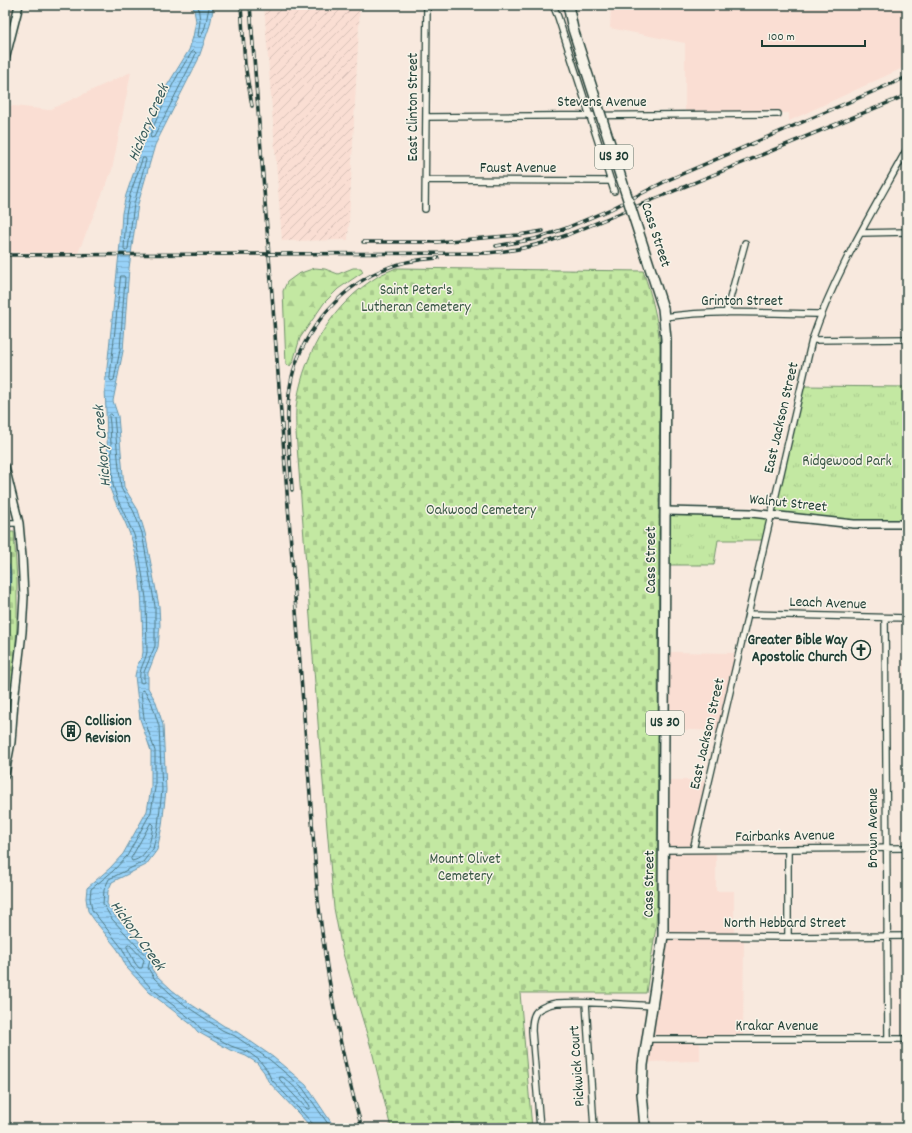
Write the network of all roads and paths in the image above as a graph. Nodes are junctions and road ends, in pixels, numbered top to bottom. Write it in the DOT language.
graph roads {
  1 [pos="19,5"];
  2 [pos="427,5"];
  3 [pos="554,5"];
  4 [pos="568,5"];
  5 [pos="5,60"];
  6 [pos="778,114"];
  7 [pos="590,115"];
  8 [pos="426,117"];
  9 [pos="907,149"];
  10 [pos="426,180"];
  11 [pos="611,182"];
  12 [pos="614,191"];
  13 [pos="425,209"];
  14 [pos="907,232"];
  15 [pos="861,233"];
  16 [pos="745,243"];
  17 [pos="664,312"];
  18 [pos="726,313"];
  19 [pos="821,314"];
  20 [pos="907,339"];
  21 [pos="812,340"];
  22 [pos="5,467"];
  23 [pos="666,511"];
  24 [pos="772,515"];
  25 [pos="5,523"];
  26 [pos="19,523"];
  27 [pos="907,524"];
  28 [pos="748,614"];
  29 [pos="885,618"];
  30 [pos="907,618"];
  31 [pos="5,774"];
  32 [pos="886,848"];
  33 [pos="907,848"];
  34 [pos="788,849"];
  35 [pos="664,850"];
  36 [pos="693,850"];
  37 [pos="663,936"];
  38 [pos="886,936"];
  39 [pos="907,936"];
  40 [pos="788,937"];
  41 [pos="586,1003"];
  42 [pos="652,1006"];
  43 [pos="907,1038"];
  44 [pos="647,1039"];
  45 [pos="888,1039"];
  46 [pos="540,1128"];
  47 [pos="594,1128"];
  48 [pos="645,1128"];
  1 -- 5 [label="street"];
  2 -- 8 [label="street, East Clinton Street"];
  3 -- 7 [label="street"];
  4 -- 17 [label="main road, Cass Street / US 30, bridge"];
  6 -- 7 [label="street, Stevens Avenue"];
  7 -- 8 [label="street, Stevens Avenue"];
  7 -- 11 [label="street"];
  8 -- 10 [label="street, East Clinton Street"];
  9 -- 15 [label="street, East Jackson Street"];
  10 -- 11 [label="street, Faust Avenue"];
  10 -- 13 [label="street, East Clinton Street"];
  11 -- 12 [label="street"];
  14 -- 15 [label="street"];
  15 -- 19 [label="street, East Jackson Street"];
  16 -- 18 [label="street"];
  17 -- 18 [label="street, Grinton Street"];
  17 -- 23 [label="main road, Cass Street / US 30"];
  18 -- 19 [label="street, Grinton Street"];
  19 -- 21 [label="street, East Jackson Street"];
  20 -- 21 [label="street"];
  21 -- 24 [label="street, East Jackson Street"];
  22 -- 26 [label="street"];
  23 -- 24 [label="street, Walnut Street"];
  23 -- 35 [label="main road, Cass Street / US 30"];
  24 -- 27 [label="street, Walnut Street"];
  24 -- 28 [label="street, East Jackson Street"];
  25 -- 26 [label="street"];
  26 -- 31 [label="street"];
  28 -- 29 [label="street, Leach Avenue"];
  28 -- 36 [label="street, East Jackson Street"];
  29 -- 30 [label="street, Leach Avenue"];
  29 -- 32 [label="street, Brown Avenue"];
  32 -- 33 [label="street, Fairbanks Avenue"];
  32 -- 34 [label="street, Fairbanks Avenue"];
  32 -- 38 [label="street, Brown Avenue"];
  34 -- 36 [label="street, Fairbanks Avenue"];
  34 -- 40 [label="street"];
  35 -- 36 [label="street, Fairbanks Avenue"];
  35 -- 37 [label="main road, Cass Street / US 30"];
  37 -- 40 [label="street, North Hebbard Street"];
  37 -- 42 [label="main road, Cass Street / US 30"];
  38 -- 39 [label="street, North Hebbard Street"];
  38 -- 40 [label="street, North Hebbard Street"];
  38 -- 45 [label="street, Brown Avenue"];
  41 -- 42 [label="street"];
  41 -- 46 [label="street"];
  41 -- 47 [label="street, Pickwick Court"];
  42 -- 44 [label="main road, Cass Street / US 30"];
  43 -- 45 [label="street, Krakar Avenue"];
  44 -- 45 [label="street, Krakar Avenue"];
  44 -- 48 [label="main road, Cass Street / US 30"];
}
